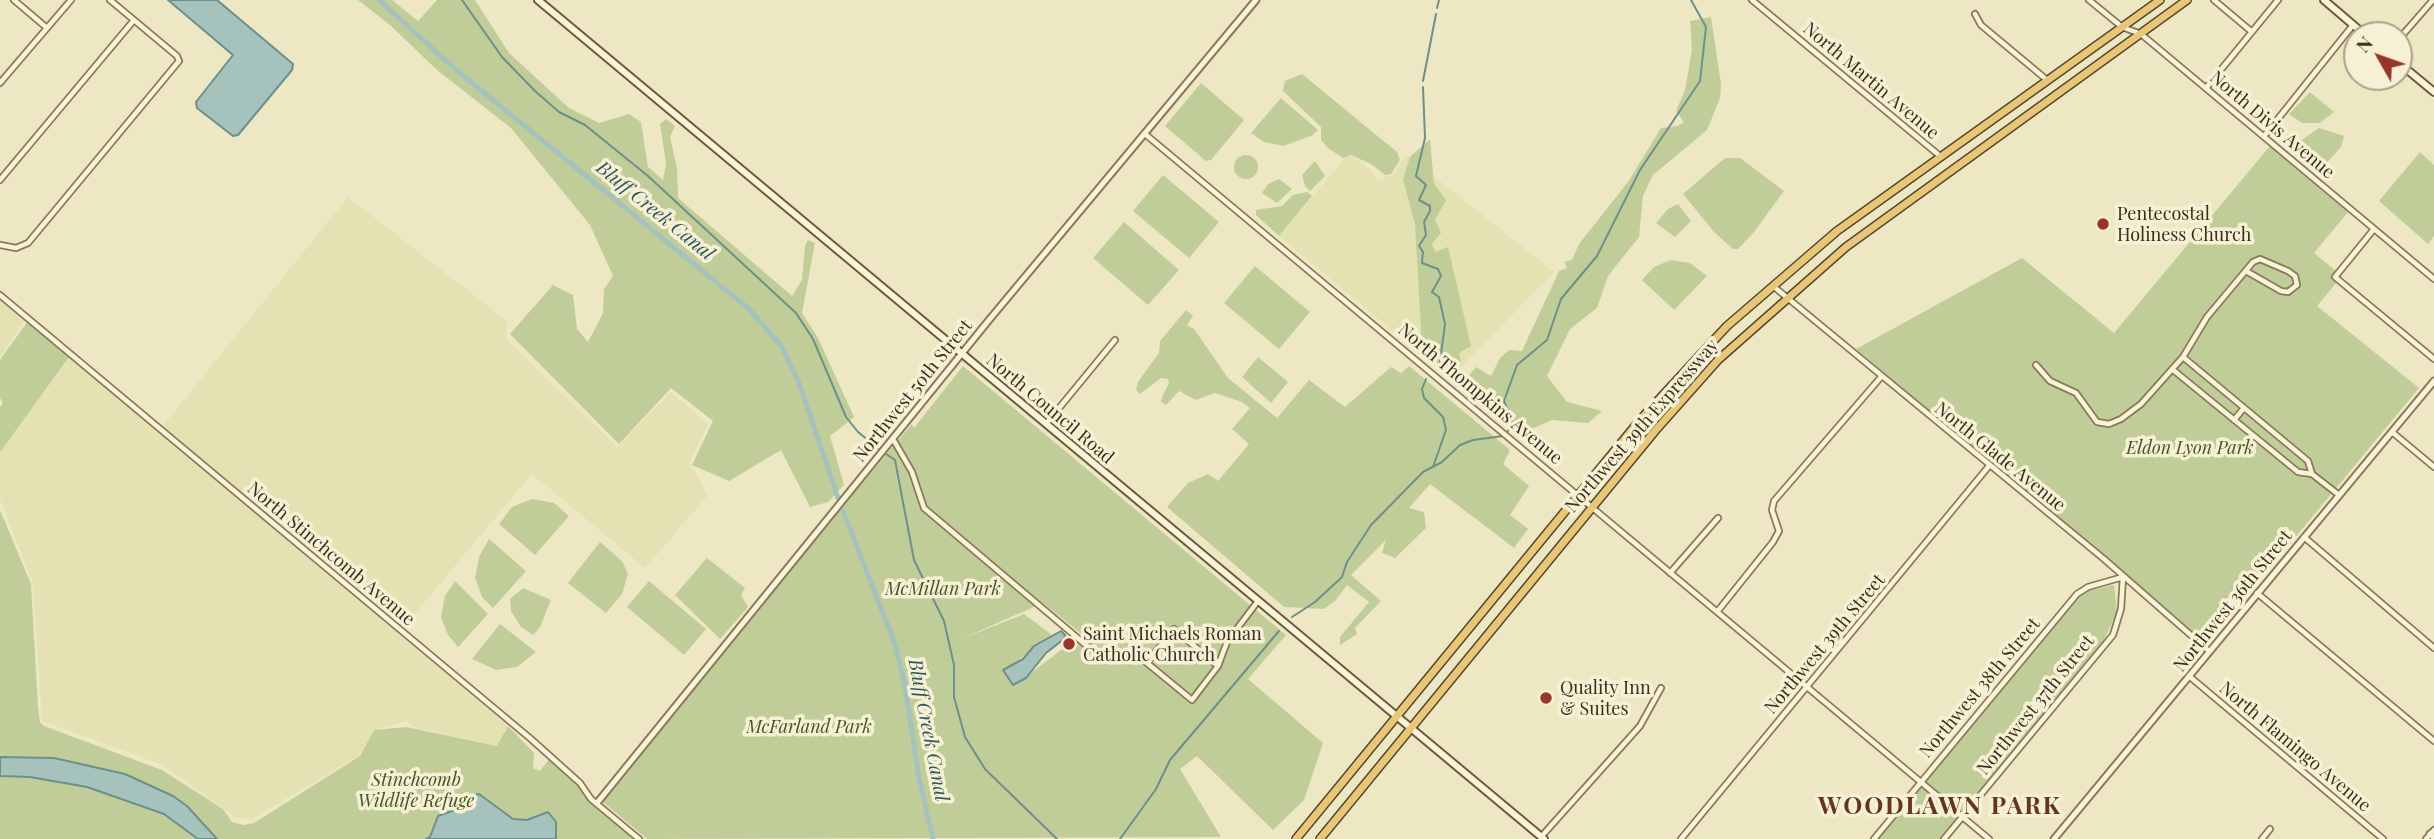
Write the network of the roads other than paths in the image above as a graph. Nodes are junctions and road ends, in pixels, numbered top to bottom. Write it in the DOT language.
graph roads {
  1 [pos="14,0"];
  2 [pos="71,0"];
  3 [pos="110,0"];
  4 [pos="538,0"];
  5 [pos="1256,0"];
  6 [pos="1752,0"];
  7 [pos="2089,0"];
  8 [pos="2160,0"];
  9 [pos="2187,0"];
  10 [pos="2214,0"];
  11 [pos="2278,0"];
  12 [pos="2324,0"];
  13 [pos="2337,0"];
  14 [pos="2433,0"];
  15 [pos="2332,6"];
  16 [pos="1975,14"];
  17 [pos="134,20"];
  18 [pos="2349,21"];
  19 [pos="2413,23"];
  20 [pos="2122,27"];
  21 [pos="47,28"];
  22 [pos="2252,32"];
  23 [pos="2141,34"];
  24 [pos="2343,37"];
  25 [pos="2413,75"];
  26 [pos="2047,80"];
  27 [pos="0,83"];
  28 [pos="2206,88"];
  29 [pos="2434,92"];
  30 [pos="1992,119"];
  31 [pos="1145,134"];
  32 [pos="2002,135"];
  33 [pos="2264,135"];
  34 [pos="1940,156"];
  35 [pos="1952,170"];
  36 [pos="0,180"];
  37 [pos="2374,229"];
  38 [pos="0,245"];
  39 [pos="2245,271"];
  40 [pos="2434,279"];
  41 [pos="1772,285"];
  42 [pos="0,295"];
  43 [pos="1786,297"];
  44 [pos="1115,340"];
  45 [pos="962,354"];
  46 [pos="2183,357"];
  47 [pos="2434,359"];
  48 [pos="2036,365"];
  49 [pos="2172,369"];
  50 [pos="1680,374"];
  51 [pos="1881,377"];
  52 [pos="2434,381"];
  53 [pos="1695,385"];
  54 [pos="2244,408"];
  55 [pos="2234,420"];
  56 [pos="1046,424"];
  57 [pos="2391,431"];
  58 [pos="893,439"];
  59 [pos="1989,466"];
  60 [pos="2434,467"];
  61 [pos="2312,474"];
  62 [pos="1578,495"];
  63 [pos="2339,495"];
  64 [pos="1592,507"];
  65 [pos="1718,518"];
  66 [pos="2304,537"];
  67 [pos="1670,573"];
  68 [pos="2123,577"];
  69 [pos="2258,593"];
  70 [pos="1258,601"];
  71 [pos="1717,611"];
  72 [pos="2434,648"];
  73 [pos="1093,651"];
  74 [pos="2209,651"];
  75 [pos="1218,666"];
  76 [pos="2189,676"];
  77 [pos="1809,686"];
  78 [pos="1661,688"];
  79 [pos="1398,715"];
  80 [pos="1412,727"];
  81 [pos="2434,741"];
  82 [pos="1921,782"];
  83 [pos="597,803"];
  84 [pos="1962,817"];
  85 [pos="2270,829"];
  86 [pos="1542,838"];
  87 [pos="639,839"];
  88 [pos="1296,839"];
  89 [pos="1320,839"];
  90 [pos="1681,839"];
  91 [pos="1874,839"];
  92 [pos="1944,839"];
  93 [pos="1989,839"];
  94 [pos="2054,839"];
  95 [pos="2262,839"];
  96 [pos="2382,839"];
  1 -- 21 [label="street"];
  2 -- 21 [label="street"];
  3 -- 17 [label="street"];
  4 -- 45 [label="main road, North Council Road"];
  5 -- 31 [label="street, Northwest 50th Street"];
  6 -- 34 [label="street, North Martin Avenue"];
  7 -- 20 [label="street, North Divis Avenue"];
  8 -- 20 [label="highway, Northwest 39th Expressway"];
  9 -- 23 [label="highway, Northwest 39th Expressway"];
  10 -- 22 [label="street"];
  11 -- 22 [label="street"];
  12 -- 15 [label="main road"];
  13 -- 15 [label="street"];
  14 -- 19 [label="street"];
  15 -- 18 [label="main road"];
  16 -- 26 [label="street"];
  17 -- 36 [label="street"];
  17 -- 38 [label="street"];
  20 -- 23 [label="street, North Divis Avenue"];
  20 -- 26 [label="highway, Northwest 39th Expressway"];
  21 -- 27 [label="street"];
  22 -- 28 [label="street"];
  23 -- 28 [label="street, North Divis Avenue"];
  23 -- 32 [label="highway, Northwest 39th Expressway"];
  24 -- 33 [label="street"];
  25 -- 29 [label="main road"];
  26 -- 30 [label="highway, Northwest 39th Expressway"];
  28 -- 33 [label="street, North Divis Avenue"];
  30 -- 32 [label="highway"];
  30 -- 34 [label="highway, Northwest 39th Expressway"];
  31 -- 45 [label="street, Northwest 50th Street"];
  31 -- 62 [label="street, North Thompkins Avenue"];
  32 -- 35 [label="highway, Northwest 39th Expressway"];
  33 -- 37 [label="street, North Divis Avenue"];
  34 -- 35 [label="highway"];
  34 -- 41 [label="highway, Northwest 39th Expressway"];
  35 -- 43 [label="highway, Northwest 39th Expressway"];
  37 -- 40 [label="street, North Divis Avenue"];
  37 -- 47 [label="street"];
  39 -- 39 [label="street"];
  39 -- 46 [label="street"];
  41 -- 43 [label="street, North Glade Avenue"];
  41 -- 50 [label="highway, Northwest 39th Expressway"];
  42 -- 83 [label="street, North Stinchcomb Avenue"];
  43 -- 51 [label="street, North Glade Avenue"];
  43 -- 53 [label="highway, Northwest 39th Expressway"];
  44 -- 56 [label="street"];
  45 -- 56 [label="main road, North Council Road"];
  45 -- 58 [label="street, Northwest 50th Street"];
  46 -- 49 [label="street"];
  46 -- 54 [label="street"];
  48 -- 49 [label="street"];
  49 -- 55 [label="street"];
  50 -- 53 [label="highway"];
  50 -- 62 [label="highway, Northwest 39th Expressway"];
  51 -- 59 [label="street, North Glade Avenue"];
  51 -- 71 [label="street"];
  52 -- 57 [label="street, Northwest 36th Street"];
  53 -- 64 [label="highway, Northwest 39th Expressway"];
  54 -- 55 [label="street"];
  54 -- 61 [label="street"];
  55 -- 61 [label="street"];
  56 -- 70 [label="main road, North Council Road"];
  57 -- 60 [label="street"];
  57 -- 63 [label="street, Northwest 36th Street"];
  58 -- 73 [label="street"];
  58 -- 83 [label="street, Northwest 50th Street"];
  59 -- 68 [label="street, North Glade Avenue"];
  59 -- 77 [label="street, Northwest 39th Street"];
  61 -- 63 [label="street"];
  62 -- 64 [label="street, North Thompkins Avenue"];
  62 -- 79 [label="highway, Northwest 39th Expressway"];
  63 -- 66 [label="street, Northwest 36th Street"];
  64 -- 67 [label="street, North Thompkins Avenue"];
  64 -- 80 [label="highway, Northwest 39th Expressway"];
  65 -- 67 [label="street"];
  66 -- 69 [label="street, Northwest 36th Street"];
  66 -- 72 [label="street"];
  67 -- 71 [label="street, North Thompkins Avenue"];
  68 -- 74 [label="street, North Glade Avenue"];
  68 -- 82 [label="street, Northwest 38th Street"];
  68 -- 84 [label="street, Northwest 37th Street"];
  69 -- 74 [label="street, Northwest 36th Street"];
  69 -- 81 [label="street"];
  70 -- 75 [label="street"];
  70 -- 79 [label="main road, North Council Road"];
  71 -- 77 [label="street, North Thompkins Avenue"];
  74 -- 76 [label="street, Northwest 36th Street"];
  75 -- 75 [label="street"];
  76 -- 94 [label="street, Northwest 36th Street"];
  76 -- 96 [label="street, North Flamingo Avenue"];
  77 -- 82 [label="street, North Thompkins Avenue"];
  77 -- 90 [label="street, Northwest 39th Street"];
  78 -- 86 [label="street"];
  79 -- 80 [label="main road, North Council Road"];
  79 -- 88 [label="highway, Northwest 39th Expressway"];
  80 -- 86 [label="main road, North Council Road"];
  80 -- 89 [label="highway, Northwest 39th Expressway"];
  82 -- 84 [label="street, North Thompkins Avenue"];
  82 -- 91 [label="street, Northwest 38th Street"];
  83 -- 87 [label="street, North Stinchcomb Avenue"];
  84 -- 92 [label="street, Northwest 37th Street"];
  84 -- 93 [label="street, North Thompkins Avenue"];
  85 -- 95 [label="street"];
}
